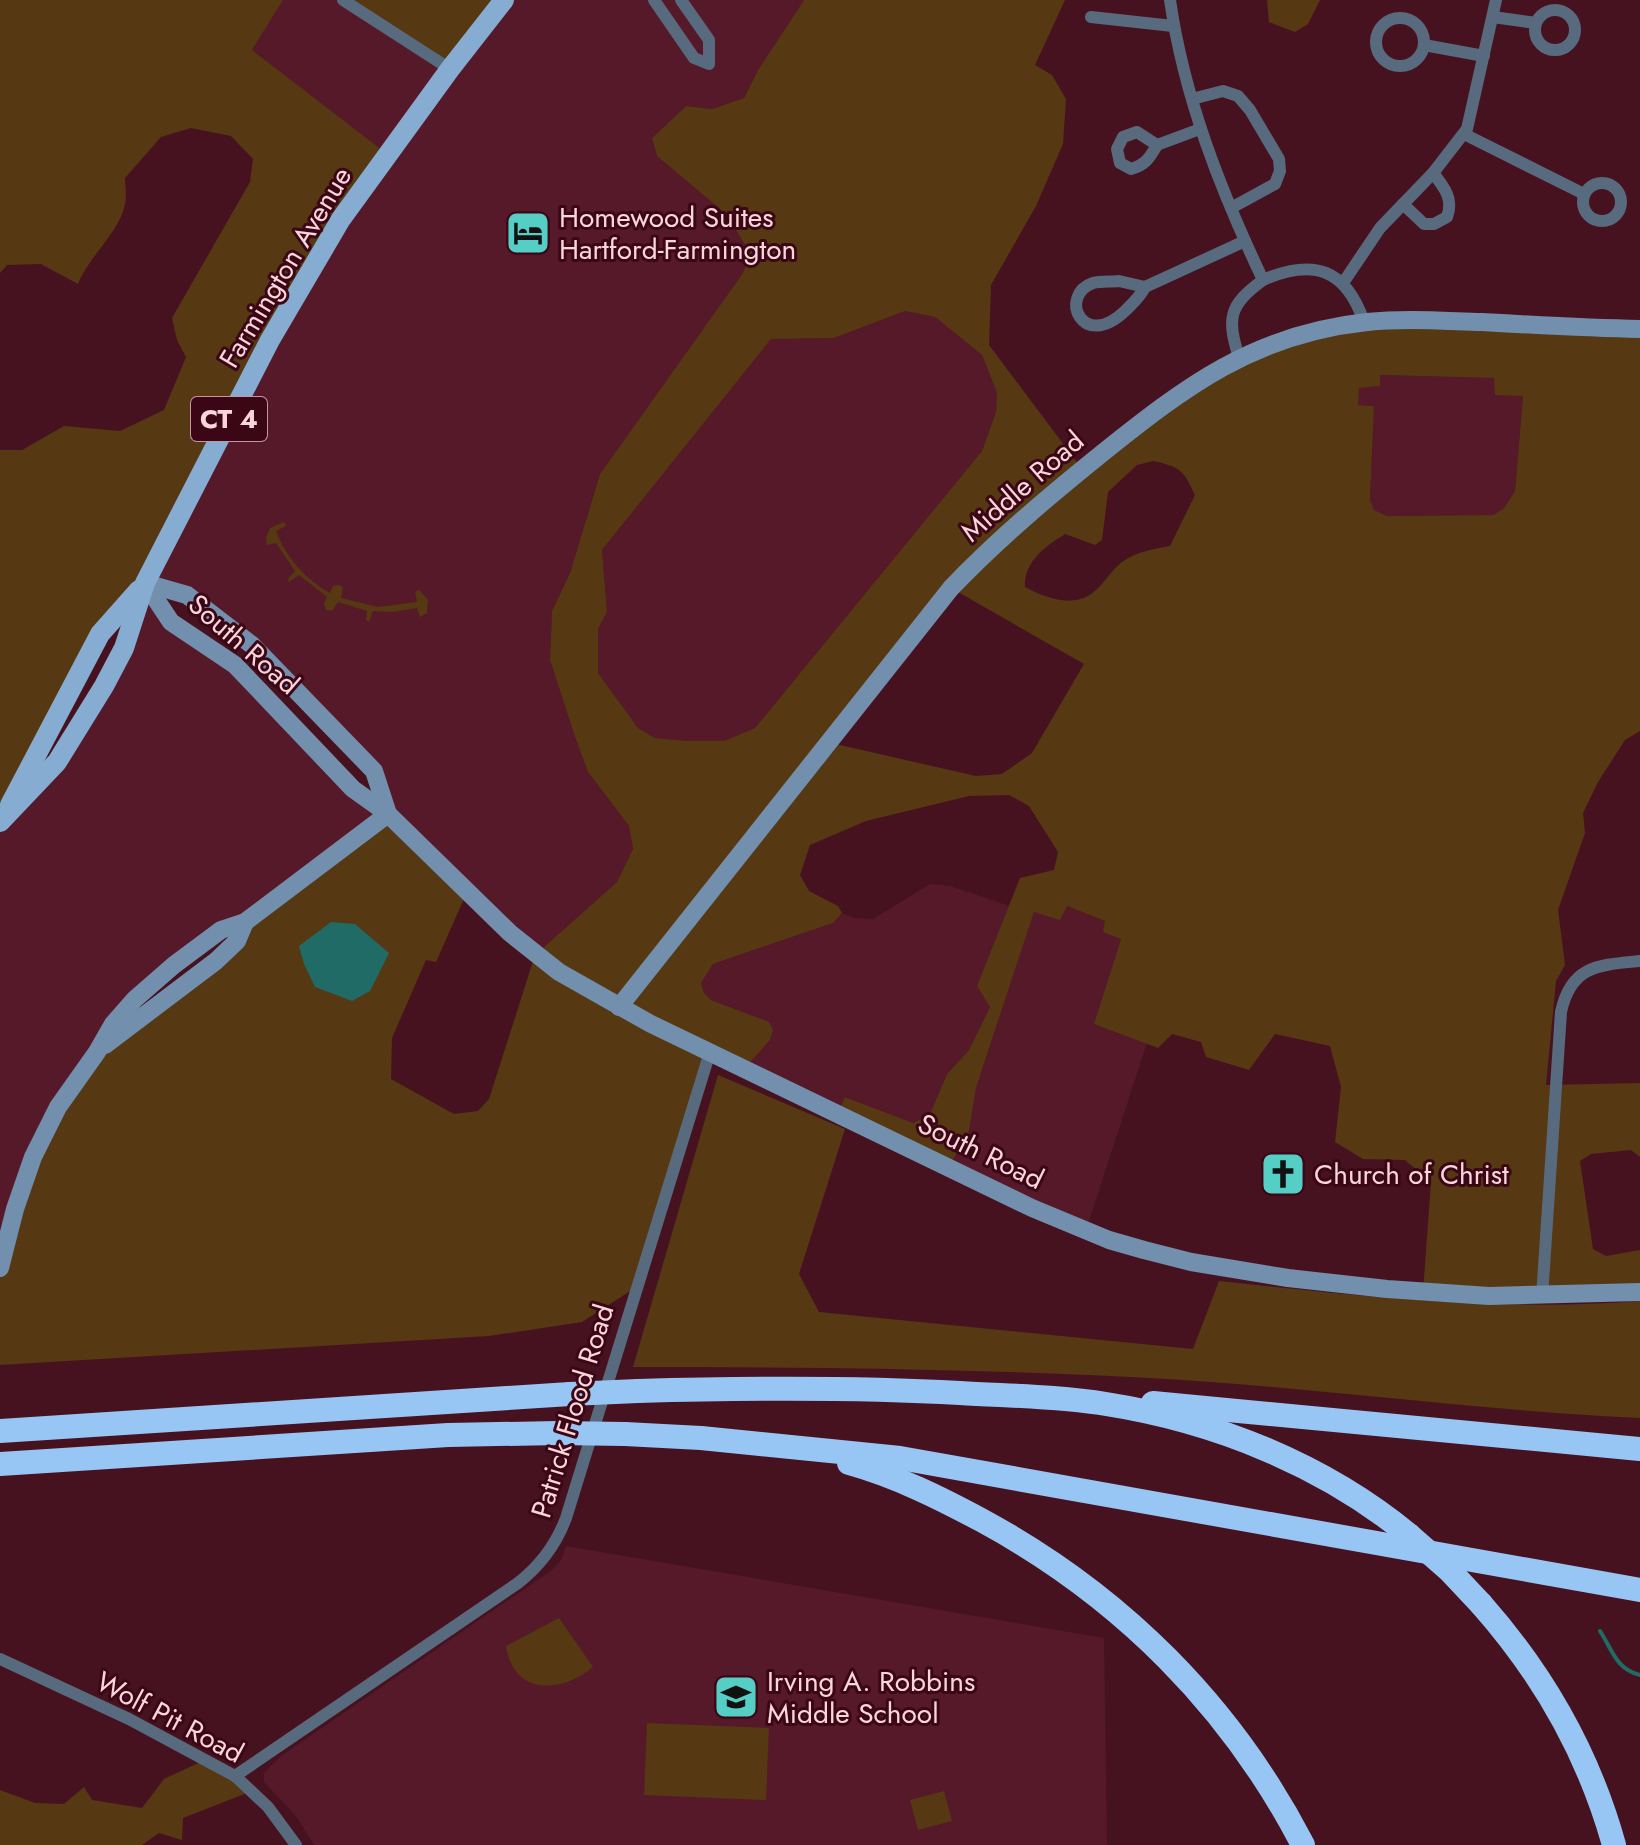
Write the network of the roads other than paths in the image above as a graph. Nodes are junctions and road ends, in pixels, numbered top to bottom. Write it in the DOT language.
graph roads {
  1 [pos="343,0"];
  2 [pos="504,0"];
  3 [pos="654,0"];
  4 [pos="681,0"];
  5 [pos="1170,0"];
  6 [pos="1496,0"];
  7 [pos="1091,17"];
  8 [pos="1493,17"];
  9 [pos="1536,23"];
  10 [pos="1173,26"];
  11 [pos="1424,45"];
  12 [pos="1484,56"];
  13 [pos="450,69"];
  14 [pos="1192,99"];
  15 [pos="1200,129"];
  16 [pos="1464,134"];
  17 [pos="1157,145"];
  18 [pos="1433,173"];
  19 [pos="1584,194"];
  20 [pos="1403,204"];
  21 [pos="1231,208"];
  22 [pos="1245,241"];
  23 [pos="1263,280"];
  24 [pos="1343,283"];
  25 [pos="1145,287"];
  26 [pos="1364,322"];
  27 [pos="1640,329"];
  28 [pos="1239,358"];
  29 [pos="145,583"];
  30 [pos="388,814"];
  31 [pos="2,819"];
  32 [pos="1640,961"];
  33 [pos="619,1007"];
  34 [pos="710,1052"];
  35 [pos="0,1268"];
  36 [pos="1640,1292"];
  37 [pos="1542,1297"];
  38 [pos="1105,1404"];
  39 [pos="0,1431"];
  40 [pos="777,1446"];
  41 [pos="1640,1449"];
  42 [pos="0,1464"];
  43 [pos="1640,1590"];
  44 [pos="0,1659"];
  45 [pos="235,1776"];
  46 [pos="296,1845"];
  47 [pos="1303,1845"];
  48 [pos="1614,1845"];
  1 -- 13 [label="street"];
  2 -- 13 [label="main road, Farmington Avenue / CT 4"];
  3 -- 4 [label="street"];
  5 -- 10 [label="street"];
  6 -- 8 [label="street"];
  7 -- 10 [label="street"];
  8 -- 9 [label="street"];
  8 -- 12 [label="street"];
  10 -- 14 [label="street"];
  11 -- 12 [label="street"];
  12 -- 16 [label="street"];
  13 -- 29 [label="main road, Farmington Avenue / CT 4"];
  14 -- 15 [label="street"];
  14 -- 21 [label="street"];
  15 -- 17 [label="street"];
  15 -- 21 [label="street"];
  16 -- 18 [label="street"];
  16 -- 19 [label="street"];
  18 -- 20 [label="street"];
  18 -- 20 [label="street"];
  20 -- 24 [label="street"];
  21 -- 22 [label="street"];
  22 -- 23 [label="street"];
  22 -- 25 [label="street"];
  23 -- 24 [label="street"];
  23 -- 28 [label="street"];
  24 -- 26 [label="street"];
  25 -- 25 [label="street"];
  26 -- 27 [label="main road, Middle Road"];
  26 -- 28 [label="main road, Middle Road"];
  28 -- 33 [label="main road, Middle Road"];
  29 -- 30 [label="main road, South Road"];
  29 -- 30 [label="main road, South Road"];
  29 -- 31 [label="main road, Farmington Avenue / CT 4"];
  30 -- 33 [label="main road, South Road"];
  30 -- 35 [label="main road"];
  32 -- 37 [label="street"];
  33 -- 34 [label="main road, South Road"];
  34 -- 37 [label="main road, South Road"];
  34 -- 45 [label="street, Patrick Flood Road"];
  36 -- 37 [label="main road, South Road"];
  38 -- 39 [label="highway, bridge"];
  38 -- 41 [label="highway"];
  38 -- 48 [label="highway, bridge"];
  40 -- 42 [label="highway, bridge"];
  40 -- 43 [label="highway"];
  40 -- 47 [label="highway"];
  44 -- 45 [label="street, Wolf Pit Road"];
  45 -- 46 [label="street, Wolf Pit Road"];
}
